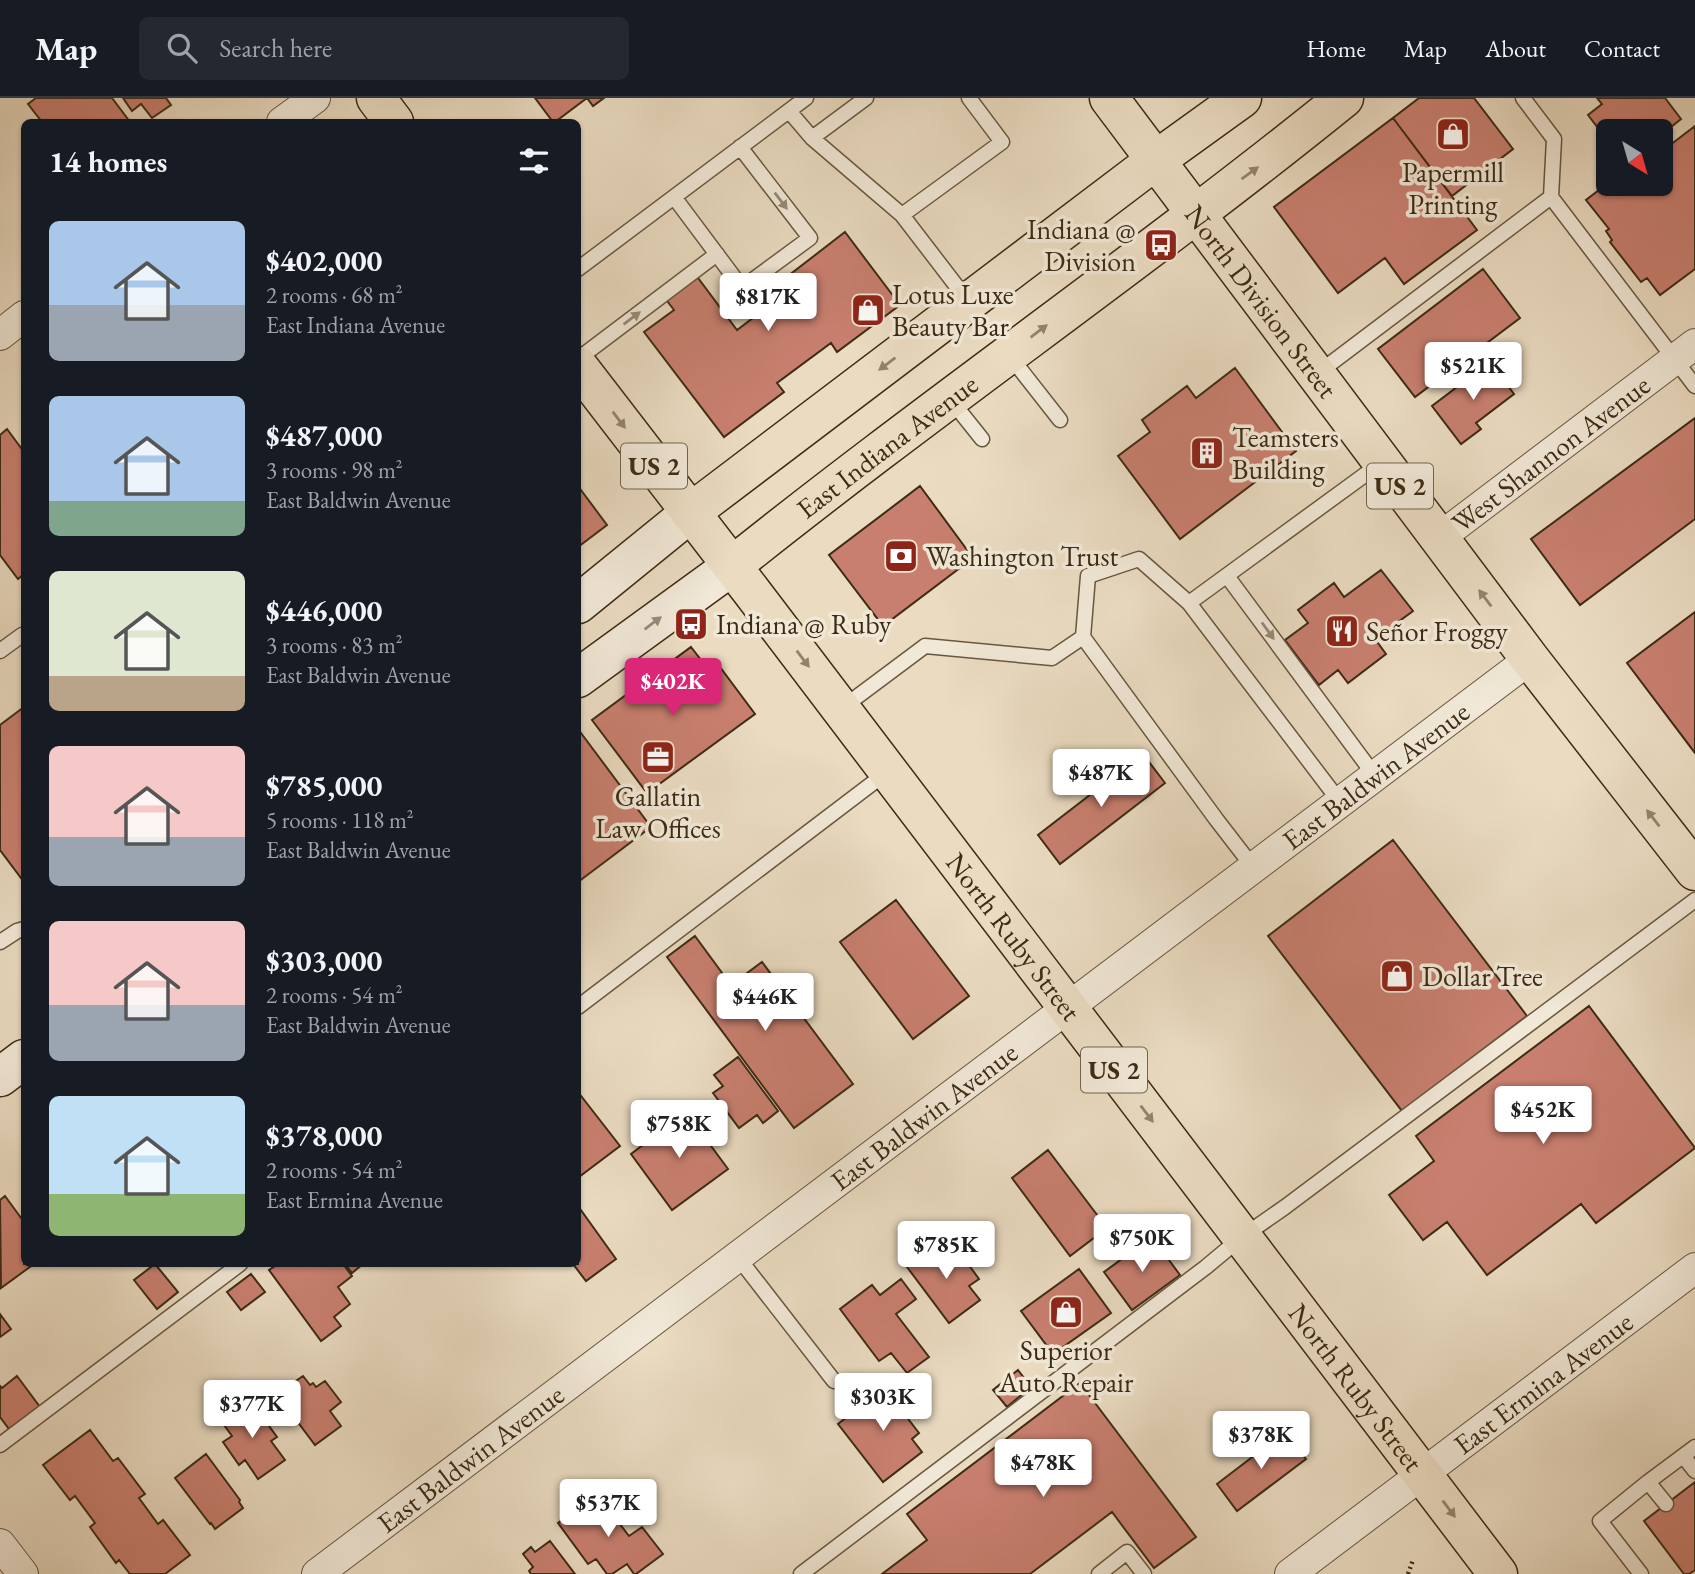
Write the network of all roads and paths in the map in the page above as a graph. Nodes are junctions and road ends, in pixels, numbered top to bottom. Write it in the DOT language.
graph roads {
  1 [pos="315,98"];
  2 [pos="376,98"];
  3 [pos="806,98"];
  4 [pos="866,98"];
  5 [pos="969,98"];
  6 [pos="1109,98"];
  7 [pos="1242,98"];
  8 [pos="1344,98"];
  9 [pos="1522,98"];
  10 [pos="789,111"];
  11 [pos="286,119"];
  12 [pos="392,119"];
  13 [pos="812,138"];
  14 [pos="740,147"];
  15 [pos="1156,160"];
  16 [pos="674,197"];
  17 [pos="1551,197"];
  18 [pos="1195,214"];
  19 [pos="902,215"];
  20 [pos="717,254"];
  21 [pos="581,266"];
  22 [pos="969,303"];
  23 [pos="21,318"];
  24 [pos="0,335"];
  25 [pos="1685,352"];
  26 [pos="1009,354"];
  27 [pos="581,357"];
  28 [pos="581,370"];
  29 [pos="1316,374"];
  30 [pos="1695,386"];
  31 [pos="950,399"];
  32 [pos="1060,419"];
  33 [pos="982,439"];
  34 [pos="1382,462"];
  35 [pos="690,513"];
  36 [pos="1439,538"];
  37 [pos="732,566"];
  38 [pos="1227,576"];
  39 [pos="581,602"];
  40 [pos="1189,603"];
  41 [pos="21,636"];
  42 [pos="1083,637"];
  43 [pos="0,651"];
  44 [pos="1530,659"];
  45 [pos="581,676"];
  46 [pos="841,709"];
  47 [pos="888,772"];
  48 [pos="1375,776"];
  49 [pos="1340,802"];
  50 [pos="1254,867"];
  51 [pos="1695,872"];
  52 [pos="1695,900"];
  53 [pos="21,930"];
  54 [pos="0,942"];
  55 [pos="581,1005"];
  56 [pos="1068,1008"];
  57 [pos="21,1061"];
  58 [pos="0,1077"];
  59 [pos="1242,1237"];
  60 [pos="737,1256"];
  61 [pos="236,1267"];
  62 [pos="1695,1268"];
  63 [pos="834,1381"];
  64 [pos="0,1445"];
  65 [pos="1689,1452"];
  66 [pos="1695,1471"];
  67 [pos="1423,1473"];
  68 [pos="1648,1482"];
  69 [pos="1666,1504"];
  70 [pos="0,1544"];
  71 [pos="1412,1560"];
  72 [pos="23,1574"];
  73 [pos="317,1574"];
  74 [pos="801,1574"];
  75 [pos="1099,1574"];
  76 [pos="1144,1574"];
  77 [pos="1290,1574"];
  78 [pos="1408,1574"];
  79 [pos="1498,1574"];
  80 [pos="1641,1574"];
  1 -- 11 [label="street"];
  2 -- 12 [label="main road"];
  3 -- 10 [label="lane"];
  4 -- 13 [label="lane"];
  5 -- 19 [label="lane"];
  6 -- 15 [label="main road, North Division Street / US 2"];
  7 -- 15 [label="main road"];
  18 -- 8 [label="main road, East Indiana Avenue, one-way"];
  9 -- 17 [label="lane"];
  10 -- 13 [label="lane"];
  10 -- 14 [label="lane"];
  13 -- 19 [label="lane"];
  14 -- 16 [label="lane"];
  14 -- 20 [label="lane, one-way"];
  15 -- 18 [label="main road, North Division Street / US 2"];
  15 -- 22 [label="main road"];
  16 -- 20 [label="lane"];
  16 -- 21 [label="lane"];
  17 -- 25 [label="lane"];
  17 -- 29 [label="lane"];
  26 -- 18 [label="main road, East Indiana Avenue, one-way"];
  18 -- 29 [label="main road, North Division Street / US 2"];
  19 -- 22 [label="lane"];
  27 -- 20 [label="lane, one-way"];
  22 -- 35 [label="main road, one-way"];
  23 -- 24 [label="street"];
  25 -- 30 [label="lane"];
  25 -- 36 [label="street, West Shannon Avenue"];
  26 -- 31 [label="main road, East Indiana Avenue"];
  26 -- 32 [label="lane"];
  28 -- 35 [label="main road, North Ruby Street / US 2, one-way"];
  29 -- 34 [label="main road, North Division Street / US 2"];
  31 -- 33 [label="lane"];
  31 -- 37 [label="main road, East Indiana Avenue"];
  34 -- 36 [label="main road, North Division Street / US 2"];
  34 -- 38 [label="lane"];
  35 -- 37 [label="main road, North Ruby Street / US 2"];
  35 -- 39 [label="main road"];
  44 -- 36 [label="main road, North Division Street / US 2, one-way"];
  45 -- 37 [label="main road, East Indiana Avenue, one-way"];
  37 -- 46 [label="main road, North Ruby Street / US 2, one-way"];
  38 -- 40 [label="lane"];
  38 -- 48 [label="lane, one-way"];
  40 -- 42 [label="lane"];
  40 -- 49 [label="lane"];
  41 -- 43 [label="lane"];
  42 -- 46 [label="lane"];
  42 -- 50 [label="lane"];
  44 -- 48 [label="street, East Baldwin Avenue"];
  51 -- 44 [label="main road, North Division Street / US 2, one-way"];
  46 -- 47 [label="main road, North Ruby Street / US 2"];
  47 -- 55 [label="lane"];
  47 -- 56 [label="main road, North Ruby Street / US 2"];
  48 -- 49 [label="street, East Baldwin Avenue"];
  49 -- 50 [label="street, East Baldwin Avenue"];
  50 -- 56 [label="street, East Baldwin Avenue"];
  52 -- 59 [label="lane"];
  53 -- 54 [label="lane"];
  56 -- 59 [label="main road, North Ruby Street / US 2, one-way"];
  56 -- 60 [label="street, East Baldwin Avenue"];
  57 -- 58 [label="main road"];
  59 -- 67 [label="main road, North Ruby Street / US 2"];
  59 -- 74 [label="lane"];
  60 -- 63 [label="lane"];
  60 -- 73 [label="street, East Baldwin Avenue"];
  61 -- 64 [label="lane"];
  62 -- 67 [label="street, East Ermina Avenue"];
  65 -- 66 [label="lane"];
  65 -- 68 [label="lane"];
  67 -- 77 [label="street, East Ermina Avenue"];
  67 -- 79 [label="main road, North Ruby Street / US 2, one-way"];
  68 -- 69 [label="lane"];
  68 -- 80 [label="lane"];
  70 -- 72 [label="street"];
  71 -- 78 [label="path"];
  75 -- 76 [label="lane"];
}
